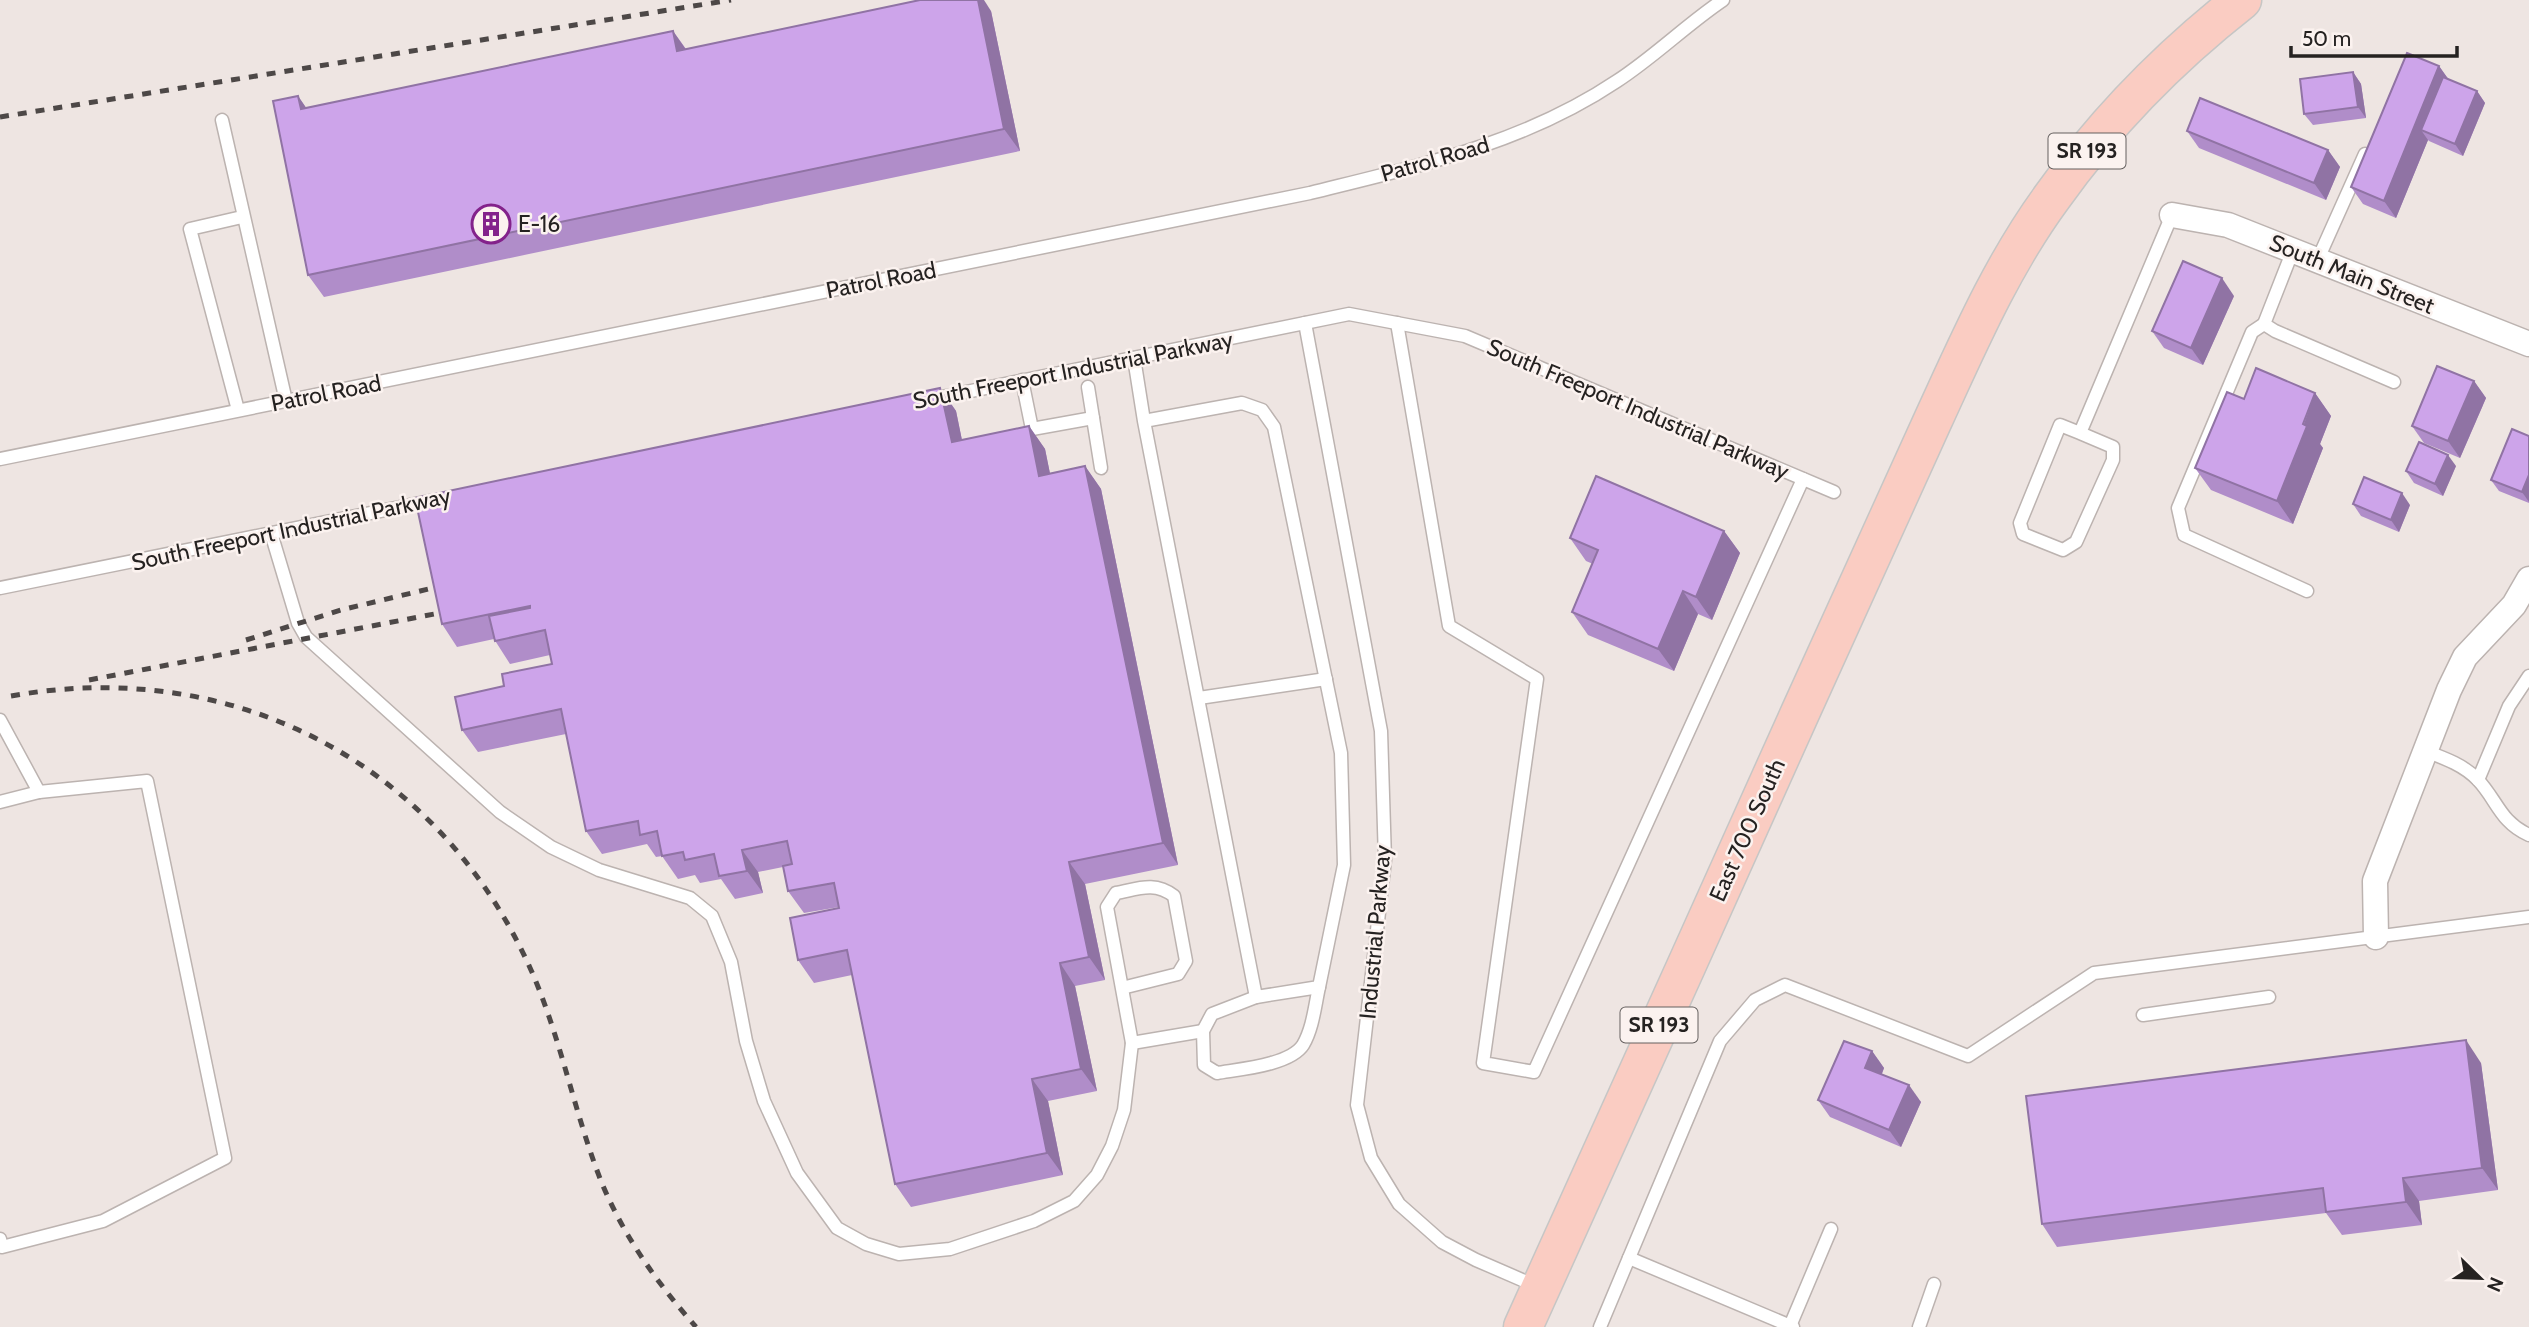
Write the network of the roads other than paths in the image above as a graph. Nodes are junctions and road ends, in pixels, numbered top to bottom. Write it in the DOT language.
graph roads {
  1 [pos="1723,0"];
  2 [pos="2242,0"];
  3 [pos="222,120"];
  4 [pos="2368,147"];
  5 [pos="2172,215"];
  6 [pos="242,217"];
  7 [pos="2294,250"];
  8 [pos="2318,259"];
  9 [pos="1305,323"];
  10 [pos="1398,323"];
  11 [pos="2264,324"];
  12 [pos="2529,344"];
  13 [pos="1134,358"];
  14 [pos="1022,380"];
  15 [pos="2394,382"];
  16 [pos="1087,387"];
  17 [pos="286,401"];
  18 [pos="912,402"];
  19 [pos="238,410"];
  20 [pos="1093,418"];
  21 [pos="1144,421"];
  22 [pos="2080,433"];
  23 [pos="0,459"];
  24 [pos="1101,468"];
  25 [pos="1803,479"];
  26 [pos="1834,492"];
  27 [pos="449,497"];
  28 [pos="271,533"];
  29 [pos="2529,579"];
  30 [pos="0,589"];
  31 [pos="2307,591"];
  32 [pos="2529,676"];
  33 [pos="1326,679"];
  34 [pos="1199,698"];
  35 [pos="0,720"];
  36 [pos="2425,751"];
  37 [pos="2478,780"];
  38 [pos="39,792"];
  39 [pos="0,802"];
  40 [pos="2529,835"];
  41 [pos="2529,917"];
  42 [pos="2376,937"];
  43 [pos="1319,987"];
  44 [pos="1122,988"];
  45 [pos="1256,997"];
  46 [pos="2269,997"];
  47 [pos="2143,1015"];
  48 [pos="1203,1031"];
  49 [pos="1132,1043"];
  50 [pos="1832,1229"];
  51 [pos="1,1244"];
  52 [pos="1629,1258"];
  53 [pos="1934,1284"];
  54 [pos="1541,1288"];
  55 [pos="1791,1326"];
  56 [pos="1523,1327"];
  57 [pos="1600,1327"];
  58 [pos="1919,1327"];
  1 -- 17 [label="lane, Patrol Road"];
  2 -- 54 [label="main road, East 700 South / SR 193"];
  3 -- 6 [label="lane"];
  4 -- 8 [label="lane"];
  5 -- 7 [label="street, South Main Street"];
  5 -- 22 [label="lane"];
  6 -- 17 [label="lane"];
  6 -- 19 [label="lane"];
  7 -- 8 [label="street, South Main Street"];
  7 -- 11 [label="lane"];
  8 -- 12 [label="street, South Main Street"];
  9 -- 10 [label="lane, South Freeport Industrial Parkway"];
  9 -- 13 [label="lane, South Freeport Industrial Parkway"];
  9 -- 54 [label="lane, Industrial Parkway"];
  10 -- 25 [label="lane, South Freeport Industrial Parkway"];
  10 -- 25 [label="lane"];
  11 -- 15 [label="lane"];
  11 -- 31 [label="lane"];
  13 -- 14 [label="lane, South Freeport Industrial Parkway"];
  13 -- 21 [label="lane"];
  14 -- 18 [label="lane, South Freeport Industrial Parkway"];
  14 -- 20 [label="lane"];
  16 -- 20 [label="lane"];
  17 -- 19 [label="lane, Patrol Road"];
  19 -- 23 [label="lane, Patrol Road"];
  20 -- 24 [label="lane"];
  21 -- 33 [label="lane"];
  21 -- 34 [label="lane"];
  22 -- 22 [label="lane"];
  25 -- 26 [label="lane, South Freeport Industrial Parkway"];
  27 -- 28 [label="lane, South Freeport Industrial Parkway"];
  28 -- 30 [label="lane, South Freeport Industrial Parkway"];
  28 -- 49 [label="lane"];
  29 -- 36 [label="street"];
  32 -- 37 [label="lane"];
  33 -- 34 [label="lane"];
  33 -- 43 [label="lane"];
  34 -- 45 [label="lane"];
  35 -- 38 [label="lane"];
  36 -- 37 [label="lane"];
  36 -- 42 [label="street"];
  37 -- 40 [label="lane"];
  38 -- 39 [label="lane"];
  38 -- 51 [label="lane"];
  41 -- 42 [label="lane"];
  42 -- 52 [label="lane"];
  43 -- 45 [label="lane"];
  43 -- 48 [label="lane"];
  44 -- 44 [label="lane"];
  44 -- 49 [label="lane"];
  45 -- 48 [label="lane"];
  46 -- 47 [label="lane"];
  48 -- 49 [label="lane"];
  50 -- 55 [label="lane"];
  52 -- 55 [label="lane"];
  52 -- 57 [label="lane"];
  53 -- 58 [label="lane"];
  54 -- 56 [label="main road, East 700 South / SR 193"];
}
